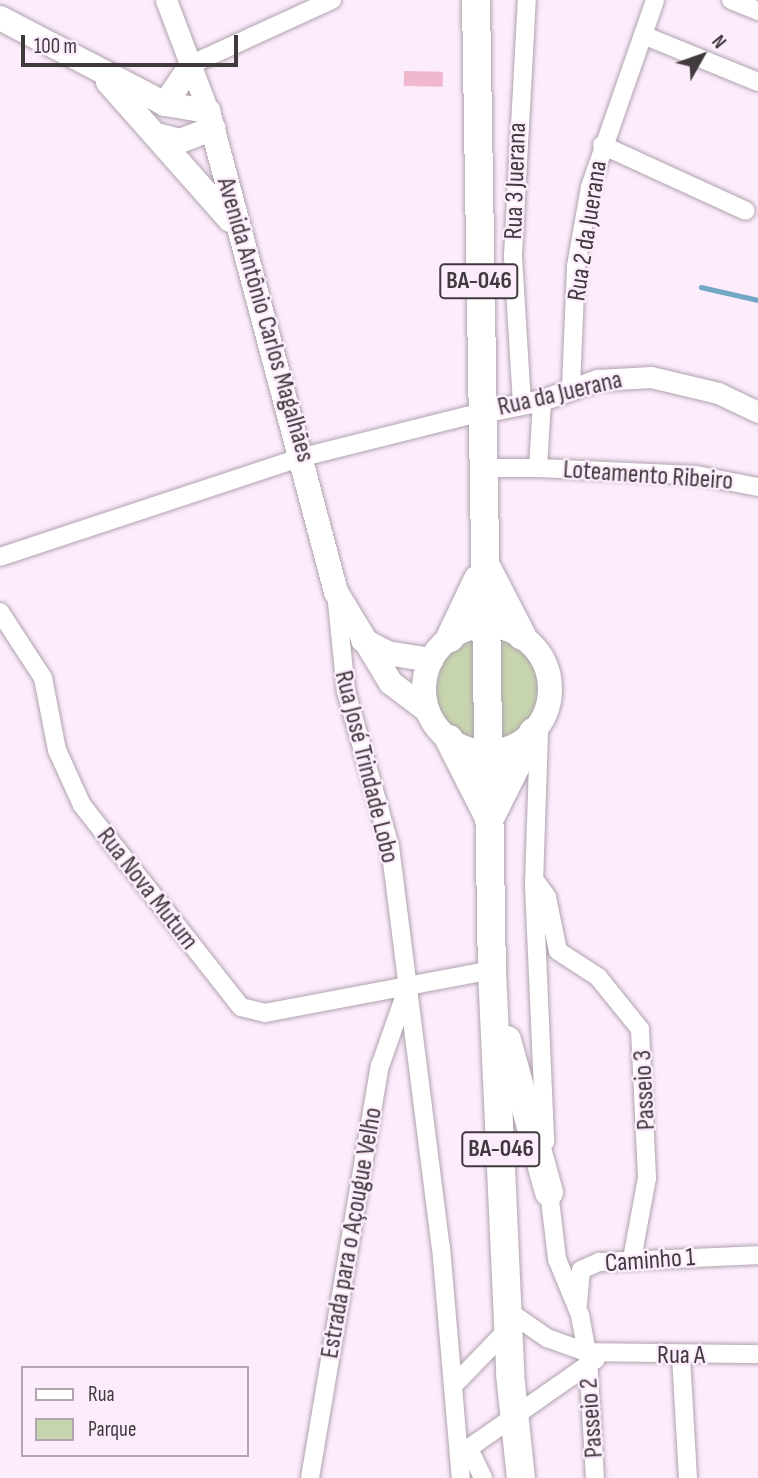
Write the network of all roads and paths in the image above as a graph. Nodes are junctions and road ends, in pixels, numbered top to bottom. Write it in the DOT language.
graph roads {
  1 [pos="166,0"];
  2 [pos="332,0"];
  3 [pos="476,0"];
  4 [pos="527,0"];
  5 [pos="655,0"];
  6 [pos="731,0"];
  7 [pos="758,11"];
  8 [pos="2,16"];
  9 [pos="643,35"];
  10 [pos="192,64"];
  11 [pos="95,69"];
  12 [pos="758,82"];
  13 [pos="165,104"];
  14 [pos="211,120"];
  15 [pos="160,136"];
  16 [pos="603,145"];
  17 [pos="746,211"];
  18 [pos="233,224"];
  19 [pos="571,387"];
  20 [pos="532,402"];
  21 [pos="482,412"];
  22 [pos="758,412"];
  23 [pos="303,457"];
  24 [pos="484,468"];
  25 [pos="538,468"];
  26 [pos="758,486"];
  27 [pos="0,557"];
  28 [pos="484,563"];
  29 [pos="336,592"];
  30 [pos="0,612"];
  31 [pos="484,626"];
  32 [pos="522,636"];
  33 [pos="450,638"];
  34 [pos="363,640"];
  35 [pos="431,660"];
  36 [pos="428,711"];
  37 [pos="536,727"];
  38 [pos="449,738"];
  39 [pos="490,752"];
  40 [pos="489,819"];
  41 [pos="534,879"];
  42 [pos="493,983"];
  43 [pos="405,988"];
  44 [pos="549,1192"];
  45 [pos="758,1255"];
  46 [pos="632,1259"];
  47 [pos="578,1308"];
  48 [pos="508,1320"];
  49 [pos="758,1354"];
  50 [pos="592,1357"];
  51 [pos="681,1357"];
  52 [pos="453,1386"];
  53 [pos="516,1419"];
  54 [pos="464,1452"];
  55 [pos="310,1478"];
  56 [pos="461,1478"];
  57 [pos="483,1478"];
  58 [pos="521,1478"];
  59 [pos="595,1478"];
  60 [pos="688,1478"];
  1 -- 10 [label="street, Avenida Antônio Carlos Magalhães"];
  2 -- 10 [label="street"];
  3 -- 21 [label="main road, BA-046 / BA-046"];
  4 -- 20 [label="street, Rua 3 Juerana"];
  5 -- 9 [label="street, Rua 2 da Juerana"];
  6 -- 7 [label="street"];
  8 -- 11 [label="main road"];
  9 -- 12 [label="street"];
  9 -- 16 [label="street, Rua 2 da Juerana"];
  10 -- 13 [label="main road"];
  10 -- 14 [label="street, Avenida Antônio Carlos Magalhães"];
  11 -- 13 [label="main road"];
  11 -- 15 [label="main road"];
  13 -- 14 [label="main road"];
  14 -- 15 [label="main road"];
  14 -- 18 [label="main road, Avenida Antônio Carlos Magalhães"];
  15 -- 18 [label="main road"];
  16 -- 17 [label="street"];
  16 -- 19 [label="street, Rua 2 da Juerana"];
  18 -- 23 [label="main road, Avenida Antônio Carlos Magalhães"];
  19 -- 20 [label="street, Rua da Juerana"];
  19 -- 22 [label="street, Rua da Juerana"];
  20 -- 21 [label="street, Rua da Juerana"];
  20 -- 25 [label="street, Rua 3 Juerana"];
  21 -- 23 [label="street"];
  21 -- 24 [label="main road, BA-046 / BA-046"];
  23 -- 27 [label="street"];
  23 -- 29 [label="main road, Avenida Antônio Carlos Magalhães"];
  24 -- 25 [label="street"];
  24 -- 28 [label="main road, BA-046 / BA-046"];
  25 -- 26 [label="street, Loteamento Ribeiro"];
  28 -- 31 [label="main road, BA-046 / BA-046"];
  28 -- 32 [label="main road"];
  28 -- 33 [label="main road"];
  29 -- 34 [label="main road, Avenida Antônio Carlos Magalhães"];
  29 -- 43 [label="street, Rua José Trindade Lobo"];
  30 -- 43 [label="street, Rua Nova Mutum"];
  31 -- 32 [label="main road"];
  31 -- 33 [label="main road"];
  31 -- 39 [label="main road, BA-046 / BA-046"];
  32 -- 37 [label="main road"];
  33 -- 35 [label="main road"];
  34 -- 35 [label="main road"];
  34 -- 36 [label="main road, Avenida Antônio Carlos Magalhães"];
  35 -- 36 [label="main road"];
  36 -- 38 [label="main road, Avenida Antônio Carlos Magalhães"];
  37 -- 39 [label="main road"];
  37 -- 40 [label="main road"];
  37 -- 41 [label="street"];
  38 -- 39 [label="main road"];
  38 -- 40 [label="main road"];
  39 -- 40 [label="main road, BA-046 / BA-046"];
  40 -- 42 [label="main road, BA-046 / BA-046"];
  41 -- 44 [label="street"];
  41 -- 46 [label="street, Passeio 3"];
  42 -- 43 [label="street, Rua Nova Mutum"];
  42 -- 44 [label="main road"];
  42 -- 48 [label="main road, BA-046 / BA-046"];
  43 -- 52 [label="street, Rua José Trindade Lobo"];
  43 -- 55 [label="street, Estrada para o Açougue Velho"];
  44 -- 47 [label="street"];
  45 -- 46 [label="street, Caminho 1"];
  46 -- 47 [label="street, Caminho 1"];
  47 -- 50 [label="street, Passeio 2"];
  48 -- 50 [label="street, Rua A"];
  48 -- 52 [label="street"];
  48 -- 53 [label="main road, BA-046 / BA-046"];
  49 -- 51 [label="street, Rua A"];
  50 -- 51 [label="street, Rua A"];
  50 -- 53 [label="street"];
  50 -- 59 [label="street, Passeio 2"];
  51 -- 60 [label="street"];
  52 -- 54 [label="street, Rua José Trindade Lobo"];
  53 -- 54 [label="street"];
  53 -- 58 [label="main road, BA-046 / BA-046"];
  54 -- 56 [label="street, Rua José Trindade Lobo"];
  54 -- 57 [label="street"];
}
